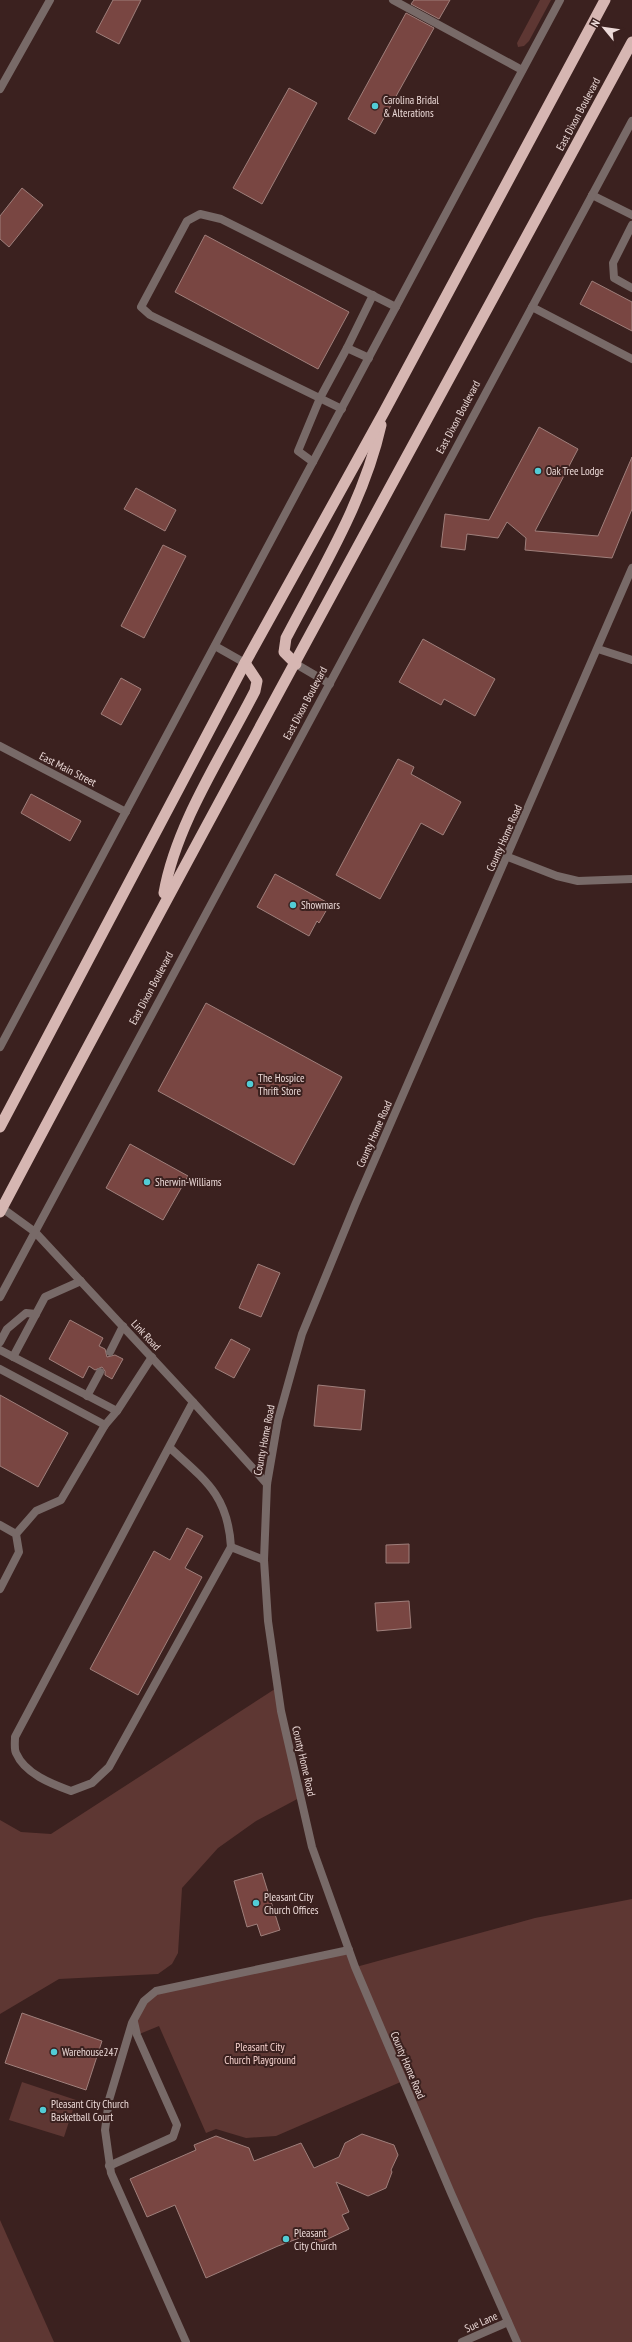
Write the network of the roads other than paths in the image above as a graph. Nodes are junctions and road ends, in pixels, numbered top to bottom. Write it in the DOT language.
graph roads {
  1 [pos="50,0"];
  2 [pos="393,0"];
  3 [pos="560,0"];
  4 [pos="605,0"];
  5 [pos="632,42"];
  6 [pos="522,70"];
  7 [pos="0,89"];
  8 [pos="632,121"];
  9 [pos="592,195"];
  10 [pos="632,215"];
  11 [pos="632,225"];
  12 [pos="632,288"];
  13 [pos="373,295"];
  14 [pos="396,307"];
  15 [pos="532,307"];
  16 [pos="347,348"];
  17 [pos="369,358"];
  18 [pos="632,359"];
  19 [pos="320,398"];
  20 [pos="342,409"];
  21 [pos="384,412"];
  22 [pos="313,462"];
  23 [pos="632,568"];
  24 [pos="215,646"];
  25 [pos="598,649"];
  26 [pos="632,660"];
  27 [pos="245,662"];
  28 [pos="296,664"];
  29 [pos="330,684"];
  30 [pos="0,746"];
  31 [pos="126,812"];
  32 [pos="508,857"];
  33 [pos="632,879"];
  34 [pos="162,904"];
  35 [pos="0,1048"];
  36 [pos="0,1127"];
  37 [pos="1,1210"];
  38 [pos="35,1232"];
  39 [pos="81,1281"];
  40 [pos="0,1297"];
  41 [pos="36,1314"];
  42 [pos="123,1326"];
  43 [pos="0,1342"];
  44 [pos="0,1350"];
  45 [pos="110,1352"];
  46 [pos="13,1357"];
  47 [pos="152,1357"];
  48 [pos="0,1369"];
  49 [pos="100,1372"];
  50 [pos="87,1396"];
  51 [pos="193,1402"];
  52 [pos="117,1411"];
  53 [pos="105,1425"];
  54 [pos="169,1447"];
  55 [pos="267,1484"];
  56 [pos="0,1525"];
  57 [pos="16,1534"];
  58 [pos="231,1547"];
  59 [pos="264,1560"];
  60 [pos="0,1589"];
  61 [pos="350,1950"];
  62 [pos="134,2020"];
  63 [pos="109,2166"];
  64 [pos="508,2322"];
  65 [pos="186,2342"];
  66 [pos="462,2342"];
  67 [pos="517,2342"];
  1 -- 7 [label="street"];
  2 -- 6 [label="street"];
  3 -- 6 [label="street"];
  4 -- 21 [label="highway"];
  5 -- 28 [label="highway, East Dixon Boulevard"];
  6 -- 14 [label="street"];
  8 -- 9 [label="street, East Dixon Boulevard"];
  9 -- 10 [label="street"];
  9 -- 15 [label="street, East Dixon Boulevard"];
  11 -- 12 [label="street"];
  13 -- 14 [label="street"];
  13 -- 16 [label="street"];
  13 -- 19 [label="street"];
  14 -- 17 [label="street"];
  15 -- 18 [label="street"];
  15 -- 29 [label="street, East Dixon Boulevard"];
  16 -- 17 [label="street"];
  16 -- 19 [label="street"];
  17 -- 20 [label="street"];
  19 -- 20 [label="street"];
  19 -- 22 [label="street"];
  20 -- 22 [label="street"];
  21 -- 27 [label="highway"];
  21 -- 28 [label="highway"];
  22 -- 24 [label="street"];
  23 -- 25 [label="street, County Home Road"];
  24 -- 27 [label="street"];
  24 -- 31 [label="street"];
  25 -- 26 [label="street"];
  25 -- 32 [label="street, County Home Road"];
  27 -- 34 [label="highway"];
  27 -- 36 [label="highway"];
  28 -- 29 [label="street"];
  28 -- 34 [label="highway, East Dixon Boulevard"];
  29 -- 38 [label="street, East Dixon Boulevard"];
  30 -- 31 [label="street, East Main Street"];
  31 -- 35 [label="street"];
  32 -- 33 [label="street"];
  32 -- 55 [label="street, County Home Road"];
  34 -- 37 [label="highway, East Dixon Boulevard"];
  37 -- 38 [label="street, Link Road"];
  38 -- 39 [label="street, Link Road"];
  38 -- 40 [label="street, East Dixon Boulevard"];
  39 -- 41 [label="street"];
  39 -- 42 [label="street, Link Road"];
  41 -- 43 [label="street"];
  41 -- 46 [label="street"];
  42 -- 45 [label="street"];
  42 -- 47 [label="street, Link Road"];
  44 -- 46 [label="street"];
  46 -- 50 [label="street"];
  47 -- 51 [label="street, Link Road"];
  47 -- 52 [label="street"];
  48 -- 53 [label="street"];
  49 -- 50 [label="street"];
  50 -- 52 [label="street"];
  51 -- 54 [label="street"];
  51 -- 55 [label="street, Link Road"];
  52 -- 53 [label="street"];
  53 -- 57 [label="street"];
  54 -- 58 [label="street"];
  54 -- 58 [label="street"];
  55 -- 59 [label="street, County Home Road"];
  56 -- 57 [label="street"];
  57 -- 60 [label="street"];
  58 -- 59 [label="street"];
  59 -- 61 [label="street, County Home Road"];
  61 -- 62 [label="street"];
  61 -- 64 [label="street, County Home Road"];
  62 -- 63 [label="street"];
  62 -- 63 [label="street"];
  63 -- 65 [label="street"];
  64 -- 66 [label="street, Sue Lane"];
  64 -- 67 [label="street, County Home Road"];
}
